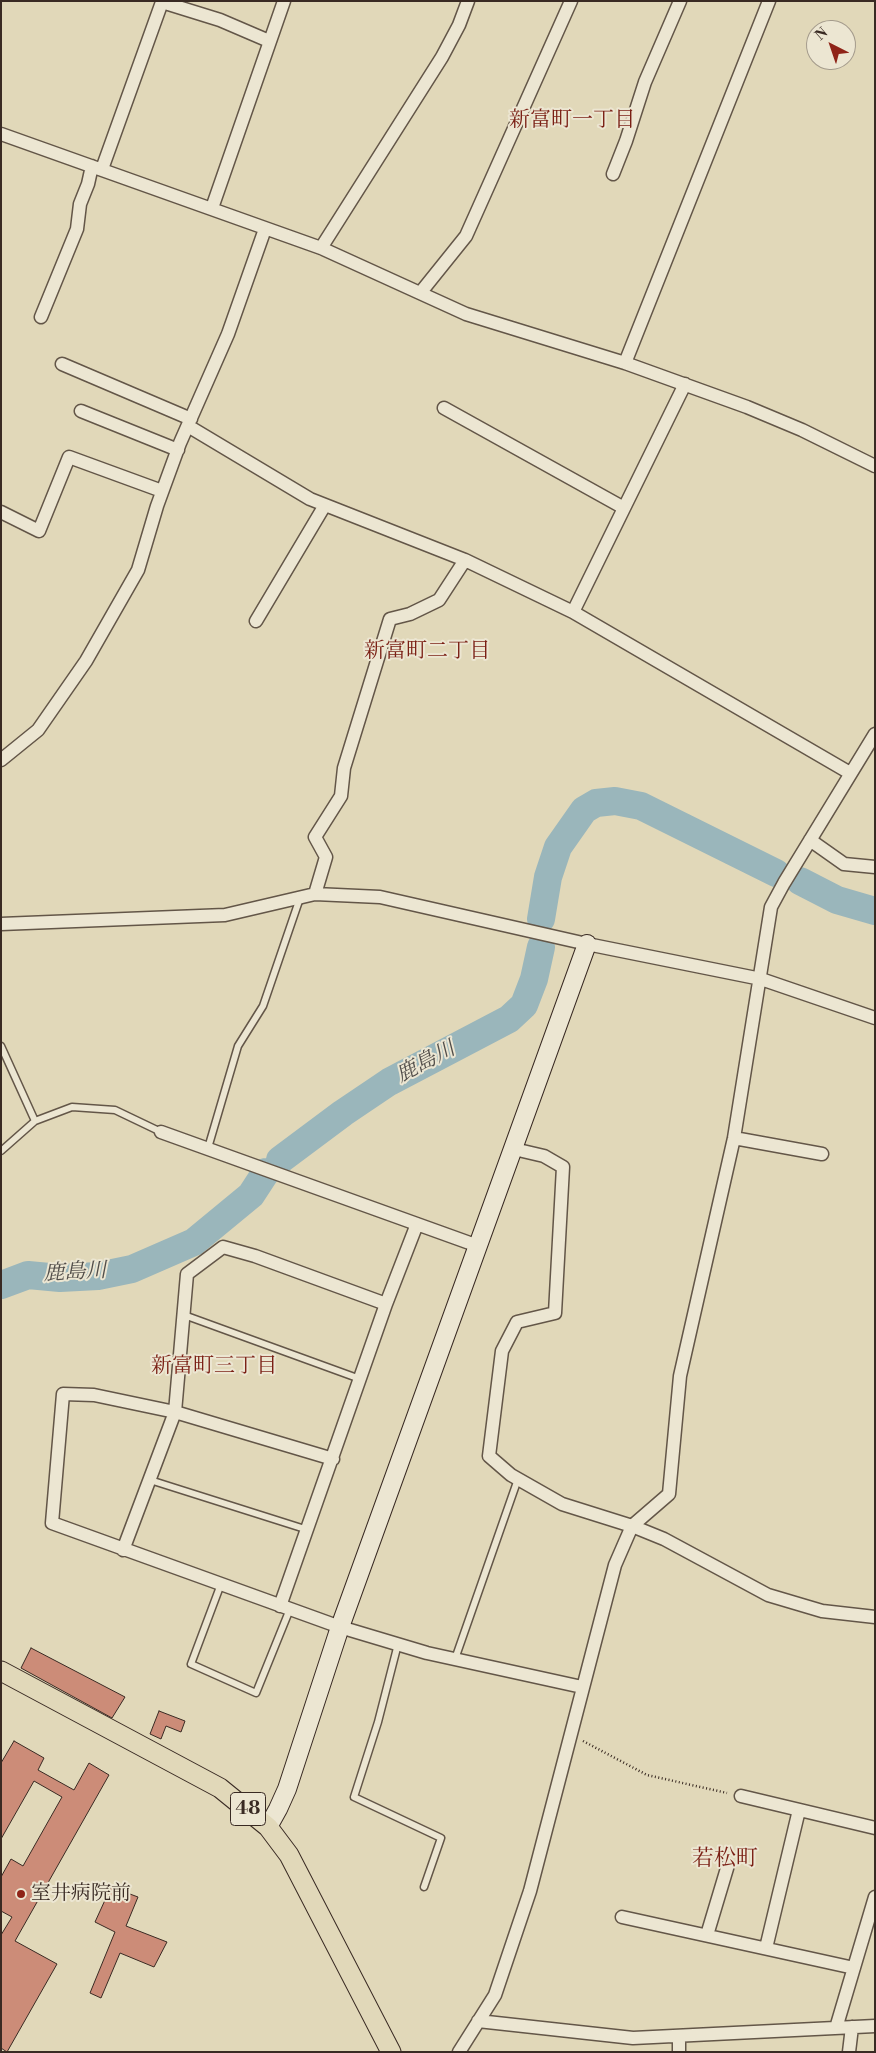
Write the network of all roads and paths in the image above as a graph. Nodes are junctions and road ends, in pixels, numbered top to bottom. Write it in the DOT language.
graph roads {
  1 [pos="284,1"];
  2 [pos="468,1"];
  3 [pos="571,1"];
  4 [pos="680,1"];
  5 [pos="769,1"];
  6 [pos="160,2"];
  7 [pos="269,41"];
  8 [pos="1,134"];
  9 [pos="97,167"];
  10 [pos="613,174"];
  11 [pos="212,208"];
  12 [pos="265,228"];
  13 [pos="321,248"];
  14 [pos="421,292"];
  15 [pos="41,317"];
  16 [pos="625,363"];
  17 [pos="62,364"];
  18 [pos="685,384"];
  19 [pos="444,408"];
  20 [pos="81,411"];
  21 [pos="189,422"];
  22 [pos="178,450"];
  23 [pos="875,466"];
  24 [pos="162,491"];
  25 [pos="325,505"];
  26 [pos="624,508"];
  27 [pos="1,512"];
  28 [pos="465,560"];
  29 [pos="573,612"];
  30 [pos="256,620"];
  31 [pos="875,734"];
  32 [pos="1,760"];
  33 [pos="850,773"];
  34 [pos="810,840"];
  35 [pos="875,867"];
  36 [pos="315,894"];
  37 [pos="300,898"];
  38 [pos="1,924"];
  39 [pos="586,944"];
  40 [pos="761,980"];
  41 [pos="875,1018"];
  42 [pos="1,1046"];
  43 [pos="35,1121"];
  44 [pos="160,1132"];
  45 [pos="734,1138"];
  46 [pos="208,1148"];
  47 [pos="514,1149"];
  48 [pos="1,1151"];
  49 [pos="822,1154"];
  50 [pos="417,1224"];
  51 [pos="478,1246"];
  52 [pos="386,1304"];
  53 [pos="182,1314"];
  54 [pos="361,1379"];
  55 [pos="175,1412"];
  56 [pos="333,1459"];
  57 [pos="518,1479"];
  58 [pos="150,1480"];
  59 [pos="632,1526"];
  60 [pos="308,1530"];
  61 [pos="123,1550"];
  62 [pos="222,1584"];
  63 [pos="285,1607"];
  64 [pos="875,1617"];
  65 [pos="340,1627"];
  66 [pos="398,1644"];
  67 [pos="455,1659"];
  68 [pos="1,1670"];
  69 [pos="582,1687"];
  70 [pos="570,1734"];
  71 [pos="741,1796"];
  72 [pos="799,1810"];
  73 [pos="268,1826"];
  74 [pos="875,1828"];
  75 [pos="728,1865"];
  76 [pos="424,1887"];
  77 [pos="875,1897"];
  78 [pos="622,1917"];
  79 [pos="707,1935"];
  80 [pos="766,1948"];
  81 [pos="854,1968"];
  82 [pos="478,2021"];
  83 [pos="875,2026"];
  84 [pos="852,2027"];
  85 [pos="836,2028"];
  86 [pos="679,2036"];
  87 [pos="391,2052"];
  88 [pos="459,2052"];
  89 [pos="679,2052"];
  90 [pos="849,2052"];
  1 -- 7 [label="street"];
  2 -- 13 [label="street"];
  3 -- 14 [label="street"];
  4 -- 10 [label="street"];
  5 -- 16 [label="street"];
  6 -- 7 [label="street"];
  6 -- 9 [label="street"];
  7 -- 11 [label="street"];
  8 -- 9 [label="street"];
  9 -- 11 [label="street"];
  9 -- 15 [label="street"];
  11 -- 12 [label="street"];
  12 -- 13 [label="street"];
  12 -- 21 [label="street"];
  13 -- 14 [label="street"];
  14 -- 16 [label="street"];
  16 -- 18 [label="street"];
  17 -- 21 [label="street"];
  18 -- 23 [label="street"];
  18 -- 26 [label="street"];
  19 -- 26 [label="street"];
  20 -- 22 [label="street"];
  21 -- 22 [label="street"];
  21 -- 25 [label="street"];
  22 -- 24 [label="street"];
  24 -- 27 [label="street"];
  24 -- 32 [label="street"];
  25 -- 28 [label="street"];
  25 -- 30 [label="street"];
  26 -- 29 [label="street"];
  28 -- 29 [label="street"];
  28 -- 36 [label="street"];
  29 -- 33 [label="street"];
  31 -- 33 [label="street"];
  33 -- 34 [label="street"];
  34 -- 35 [label="street"];
  34 -- 40 [label="street"];
  36 -- 37 [label="street"];
  36 -- 39 [label="street"];
  37 -- 38 [label="street"];
  37 -- 46 [label="lane"];
  39 -- 40 [label="street"];
  39 -- 47 [label="street"];
  40 -- 41 [label="street"];
  40 -- 45 [label="street"];
  42 -- 43 [label="lane"];
  43 -- 44 [label="lane"];
  43 -- 48 [label="lane"];
  44 -- 46 [label="street"];
  45 -- 49 [label="street"];
  45 -- 59 [label="street"];
  46 -- 50 [label="street"];
  47 -- 51 [label="street"];
  47 -- 57 [label="street"];
  50 -- 51 [label="street"];
  50 -- 52 [label="street"];
  51 -- 65 [label="street"];
  52 -- 53 [label="street"];
  52 -- 54 [label="street"];
  53 -- 54 [label="lane"];
  53 -- 55 [label="street"];
  54 -- 56 [label="street"];
  55 -- 56 [label="street"];
  55 -- 58 [label="street"];
  55 -- 61 [label="street"];
  56 -- 60 [label="street"];
  57 -- 59 [label="street"];
  57 -- 67 [label="lane"];
  58 -- 60 [label="lane"];
  58 -- 61 [label="street"];
  59 -- 64 [label="street"];
  59 -- 69 [label="street"];
  60 -- 63 [label="street"];
  61 -- 62 [label="street"];
  62 -- 63 [label="street"];
  62 -- 63 [label="lane"];
  63 -- 65 [label="street"];
  65 -- 66 [label="street"];
  65 -- 73 [label="street"];
  66 -- 67 [label="street"];
  66 -- 76 [label="lane"];
  67 -- 69 [label="street"];
  68 -- 73 [label="main road, 48"];
  69 -- 70 [label="street"];
  70 -- 71 [label="path"];
  70 -- 82 [label="street"];
  71 -- 72 [label="street"];
  72 -- 74 [label="street"];
  72 -- 80 [label="street"];
  73 -- 87 [label="main road, 48"];
  75 -- 79 [label="street"];
  77 -- 81 [label="street"];
  78 -- 79 [label="street"];
  79 -- 80 [label="street"];
  80 -- 81 [label="street"];
  81 -- 85 [label="street"];
  82 -- 86 [label="street"];
  82 -- 88 [label="street"];
  83 -- 84 [label="street"];
  84 -- 85 [label="street"];
  84 -- 90 [label="street"];
  85 -- 86 [label="street"];
  86 -- 89 [label="street"];
}
